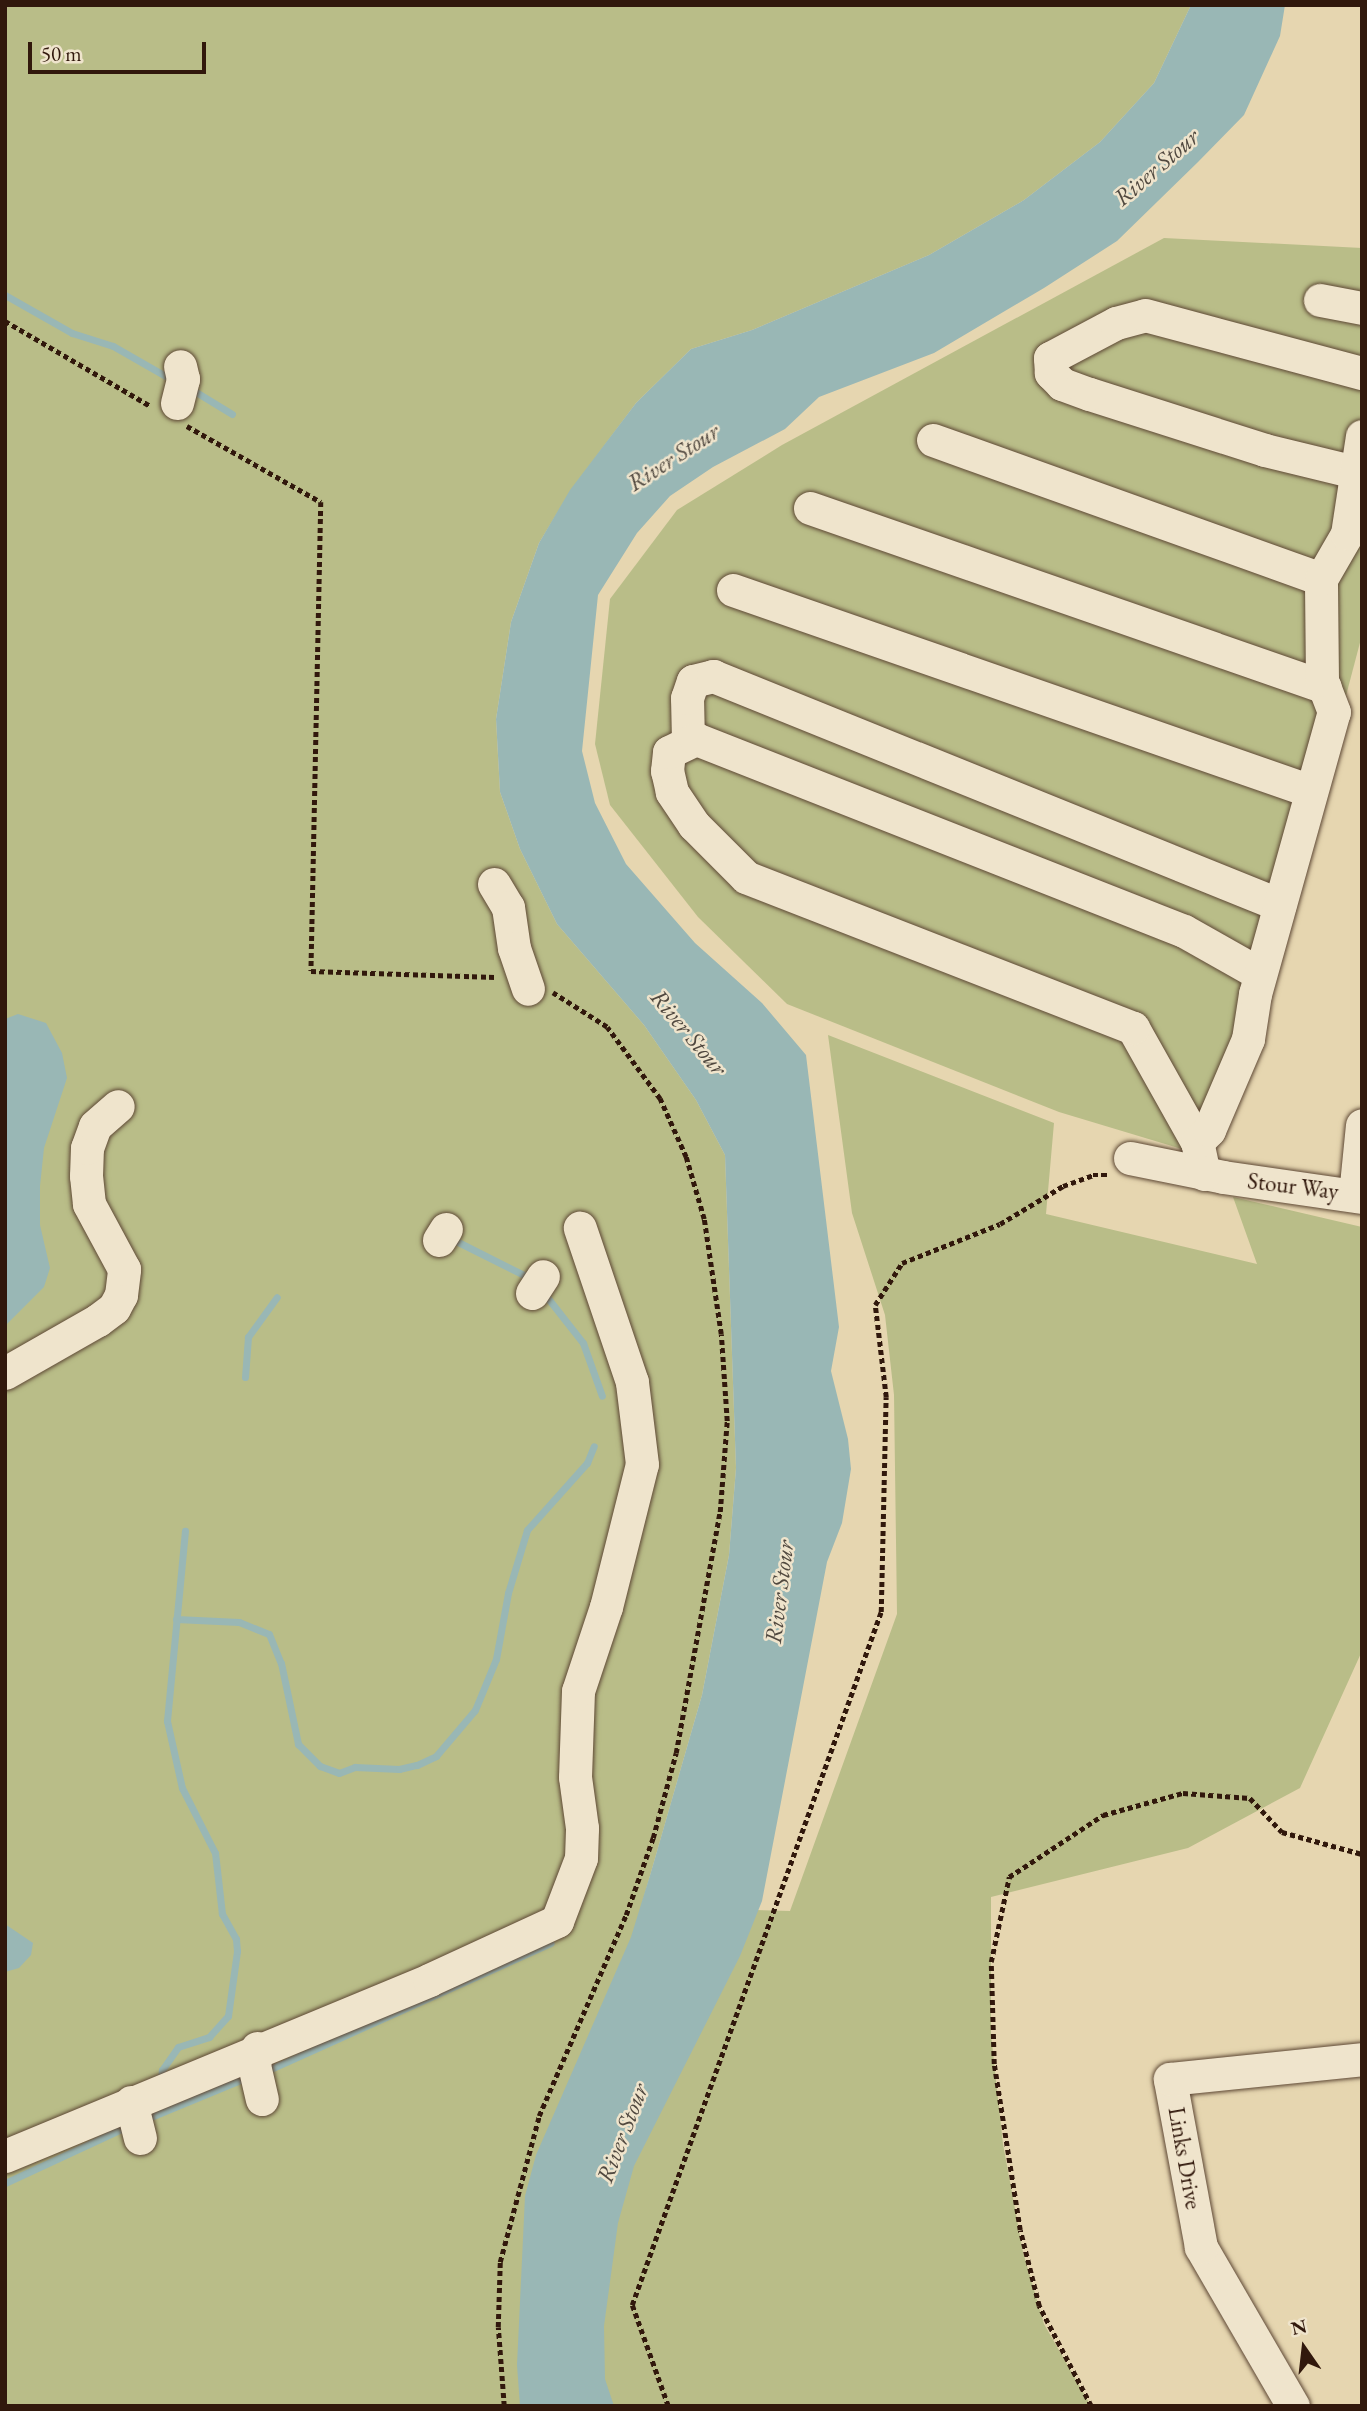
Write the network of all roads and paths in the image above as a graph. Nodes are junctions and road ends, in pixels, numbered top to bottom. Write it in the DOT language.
graph roads {
  1 [pos="1320,300"];
  2 [pos="1362,308"];
  3 [pos="5,321"];
  4 [pos="180,366"];
  5 [pos="1362,373"];
  6 [pos="169,411"];
  7 [pos="1362,436"];
  8 [pos="933,440"];
  9 [pos="1355,472"];
  10 [pos="810,508"];
  11 [pos="1321,579"];
  12 [pos="733,590"];
  13 [pos="1325,687"];
  14 [pos="688,741"];
  15 [pos="1311,792"];
  16 [pos="494,884"];
  17 [pos="1280,905"];
  18 [pos="1260,974"];
  19 [pos="527,984"];
  20 [pos="118,1106"];
  21 [pos="1362,1125"];
  22 [pos="1130,1158"];
  23 [pos="1208,1164"];
  24 [pos="1358,1196"];
  25 [pos="580,1228"];
  26 [pos="5,1373"];
  27 [pos="1362,1854"];
  28 [pos="257,2048"];
  29 [pos="1362,2059"];
  30 [pos="262,2099"];
  31 [pos="131,2102"];
  32 [pos="140,2138"];
  33 [pos="5,2156"];
  34 [pos="504,2406"];
  35 [pos="668,2406"];
  36 [pos="1091,2406"];
  37 [pos="1293,2406"];
  1 -- 2 [label="street"];
  3 -- 6 [label="path"];
  4 -- 6 [label="street"];
  5 -- 9 [label="street"];
  6 -- 19 [label="path"];
  7 -- 9 [label="street"];
  8 -- 11 [label="street"];
  9 -- 11 [label="street"];
  10 -- 13 [label="street"];
  11 -- 13 [label="street"];
  12 -- 15 [label="street"];
  13 -- 15 [label="street"];
  14 -- 17 [label="street"];
  14 -- 18 [label="street"];
  14 -- 23 [label="street"];
  15 -- 17 [label="street"];
  16 -- 19 [label="street"];
  17 -- 18 [label="street"];
  18 -- 23 [label="street"];
  19 -- 34 [label="path"];
  20 -- 26 [label="street"];
  21 -- 24 [label="street"];
  22 -- 23 [label="street, Stour Way"];
  22 -- 35 [label="path"];
  23 -- 24 [label="street, Stour Way"];
  25 -- 28 [label="street"];
  27 -- 36 [label="path"];
  28 -- 30 [label="street"];
  28 -- 31 [label="street"];
  29 -- 37 [label="street, Links Drive"];
  31 -- 32 [label="street"];
  31 -- 33 [label="street"];
}
